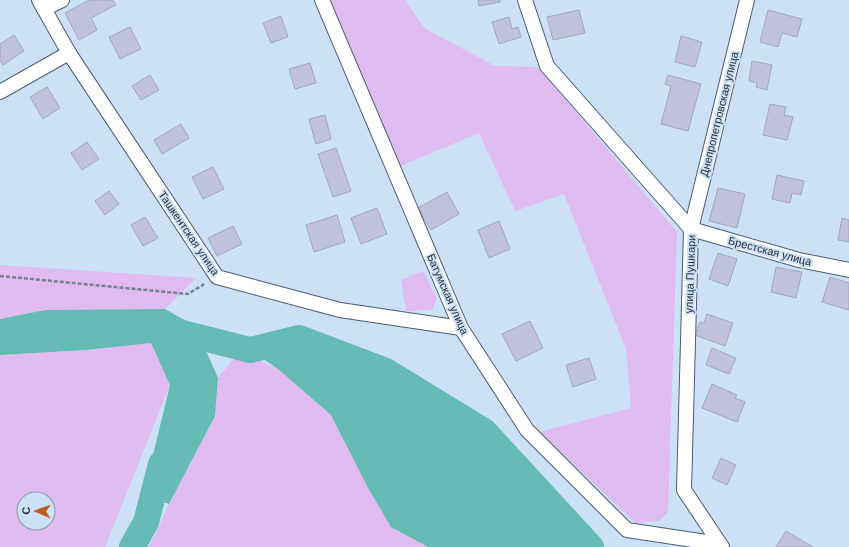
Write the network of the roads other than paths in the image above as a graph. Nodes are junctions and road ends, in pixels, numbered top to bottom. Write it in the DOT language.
graph roads {
  1 [pos="62,0"];
  2 [pos="322,0"];
  3 [pos="525,0"];
  4 [pos="747,0"];
  5 [pos="41,4"];
  6 [pos="69,53"];
  7 [pos="0,92"];
  8 [pos="691,229"];
  9 [pos="849,270"];
  10 [pos="461,328"];
  11 [pos="720,546"];
  1 -- 5 [label="street"];
  2 -- 10 [label="street, Батумская улица"];
  3 -- 8 [label="street, улица Пушкари"];
  4 -- 8 [label="street, Днепропетровская улица"];
  5 -- 6 [label="street, Ташкентская улица"];
  6 -- 7 [label="street"];
  6 -- 10 [label="street, Ташкентская улица"];
  8 -- 9 [label="street, Брестская улица"];
  8 -- 11 [label="street, улица Пушкари"];
  10 -- 11 [label="street, Батумская улица"];
}
